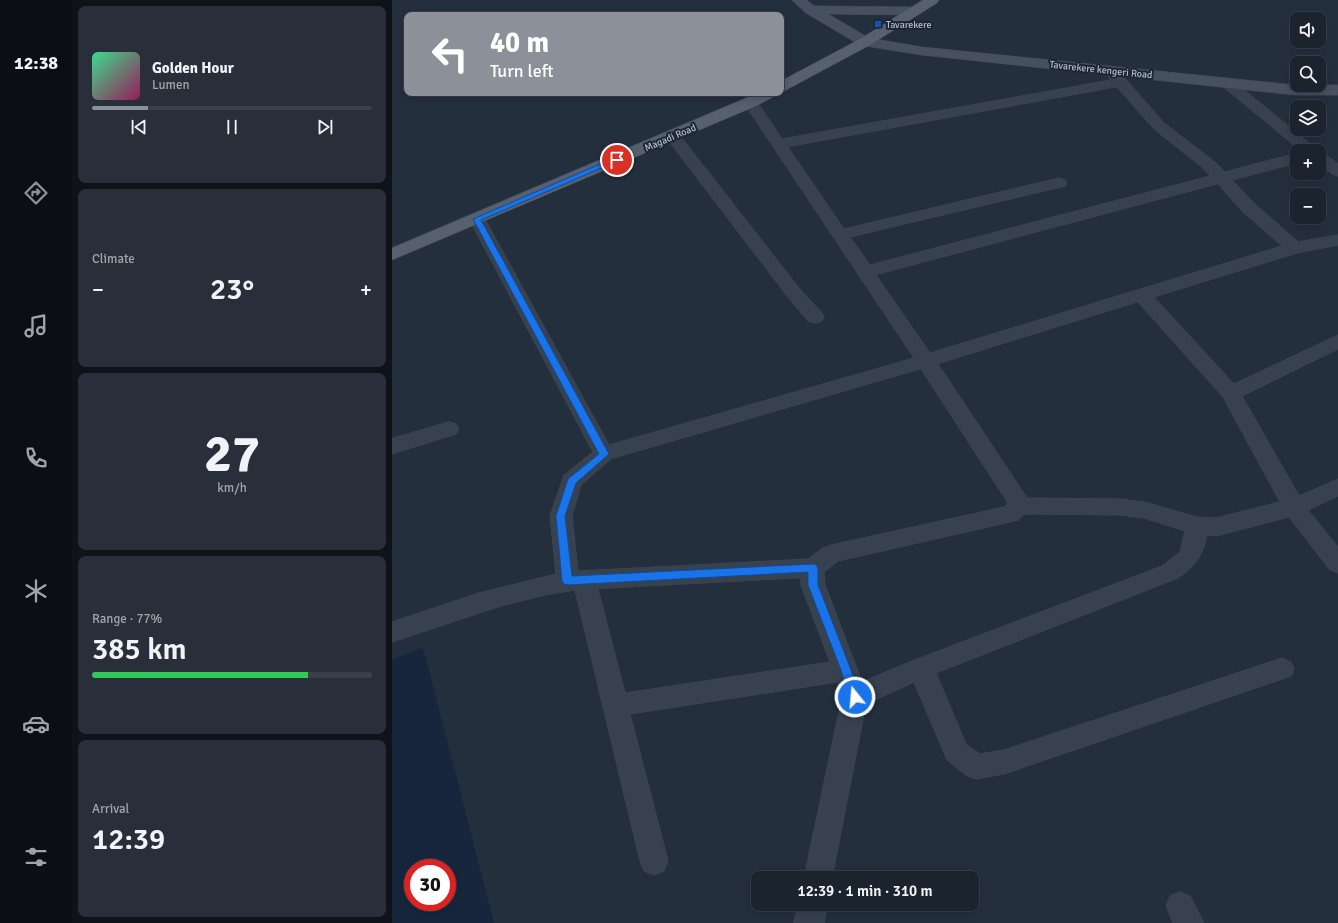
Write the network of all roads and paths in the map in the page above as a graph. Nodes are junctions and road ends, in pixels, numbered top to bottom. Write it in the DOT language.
graph roads {
  1 [pos="799,0"];
  2 [pos="932,0"];
  3 [pos="811,10"];
  4 [pos="915,11"];
  5 [pos="866,42"];
  6 [pos="1116,76"];
  7 [pos="1226,82"];
  8 [pos="784,85"];
  9 [pos="1335,91"];
  10 [pos="764,96"];
  11 [pos="751,103"];
  12 [pos="673,136"];
  13 [pos="778,144"];
  14 [pos="1302,144"];
  15 [pos="1290,160"];
  16 [pos="1326,162"];
  17 [pos="1338,171"];
  18 [pos="1221,178"];
  19 [pos="1059,183"];
  20 [pos="477,219"];
  21 [pos="840,235"];
  22 [pos="1338,240"];
  23 [pos="1294,248"];
  24 [pos="392,255"];
  25 [pos="865,272"];
  26 [pos="1142,295"];
  27 [pos="815,317"];
  28 [pos="1338,341"];
  29 [pos="926,361"];
  30 [pos="1231,393"];
  31 [pos="449,429"];
  32 [pos="392,447"];
  33 [pos="604,454"];
  34 [pos="1338,488"];
  35 [pos="1020,506"];
  36 [pos="1294,508"];
  37 [pos="1197,526"];
  38 [pos="1338,564"];
  39 [pos="813,568"];
  40 [pos="576,580"];
  41 [pos="392,632"];
  42 [pos="921,668"];
  43 [pos="1282,669"];
  44 [pos="846,670"];
  45 [pos="855,697"];
  46 [pos="616,705"];
  47 [pos="654,861"];
  48 [pos="819,871"];
  49 [pos="812,911"];
  50 [pos="809,923"];
  1 -- 3 [label="main road"];
  2 -- 4 [label="main road"];
  3 -- 4 [label="main road"];
  3 -- 5 [label="main road"];
  4 -- 5 [label="main road"];
  5 -- 6 [label="main road, Tavarekere kengeri Road"];
  5 -- 8 [label="main road"];
  6 -- 7 [label="main road, Tavarekere kengeri Road"];
  6 -- 13 [label="street"];
  6 -- 18 [label="street"];
  7 -- 9 [label="main road, Tavarekere kengeri Road"];
  7 -- 14 [label="street"];
  10 -- 11 [label="main road, Magadi Road"];
  11 -- 12 [label="main road, Magadi Road"];
  11 -- 13 [label="street"];
  12 -- 20 [label="main road, Magadi Road"];
  12 -- 27 [label="street"];
  13 -- 21 [label="street"];
  15 -- 18 [label="street"];
  16 -- 17 [label="street"];
  18 -- 23 [label="street"];
  18 -- 25 [label="street"];
  19 -- 21 [label="street"];
  20 -- 24 [label="main road, Magadi Road"];
  20 -- 33 [label="street"];
  21 -- 25 [label="street"];
  22 -- 23 [label="street"];
  23 -- 26 [label="street"];
  25 -- 29 [label="street"];
  26 -- 29 [label="street"];
  26 -- 30 [label="street"];
  28 -- 30 [label="street"];
  29 -- 33 [label="street"];
  29 -- 35 [label="street"];
  30 -- 36 [label="street"];
  31 -- 32 [label="street"];
  33 -- 40 [label="street"];
  34 -- 36 [label="street"];
  35 -- 37 [label="street"];
  35 -- 39 [label="street"];
  36 -- 37 [label="street"];
  36 -- 38 [label="street"];
  37 -- 42 [label="street"];
  39 -- 40 [label="street"];
  39 -- 44 [label="street"];
  40 -- 41 [label="street"];
  40 -- 46 [label="street"];
  42 -- 43 [label="street"];
  42 -- 45 [label="street"];
  44 -- 45 [label="street"];
  44 -- 46 [label="street"];
  45 -- 48 [label="street"];
  46 -- 47 [label="street"];
  49 -- 50 [label="street"];
}
